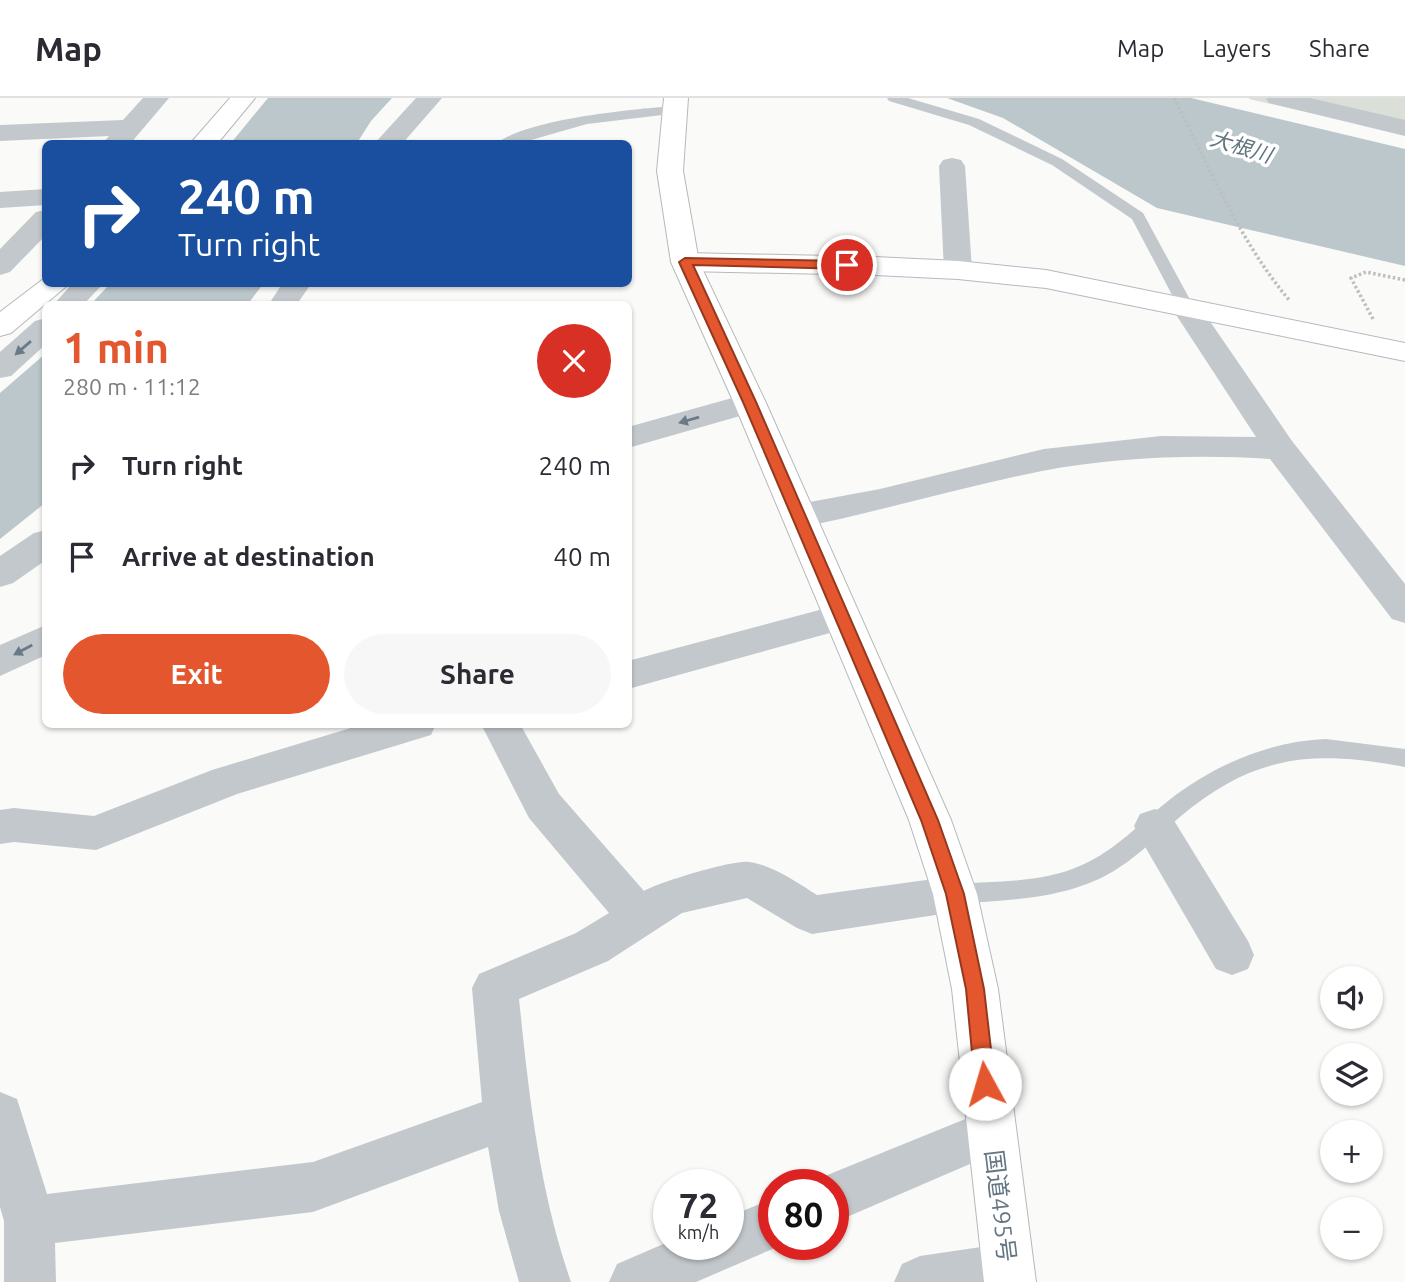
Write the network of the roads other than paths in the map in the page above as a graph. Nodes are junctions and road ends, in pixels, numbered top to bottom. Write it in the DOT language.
graph roads {
  1 [pos="157,98"];
  2 [pos="243,98"];
  3 [pos="430,98"];
  4 [pos="894,98"];
  5 [pos="1278,98"];
  6 [pos="675,104"];
  7 [pos="1405,128"];
  8 [pos="0,133"];
  9 [pos="123,135"];
  10 [pos="206,140"];
  11 [pos="391,140"];
  12 [pos="512,140"];
  13 [pos="953,166"];
  14 [pos="42,197"];
  15 [pos="0,200"];
  16 [pos="42,222"];
  17 [pos="685,262"];
  18 [pos="0,266"];
  19 [pos="958,270"];
  20 [pos="50,287"];
  21 [pos="85,287"];
  22 [pos="71,301"];
  23 [pos="1186,307"];
  24 [pos="0,327"];
  25 [pos="42,331"];
  26 [pos="1401,355"];
  27 [pos="0,369"];
  28 [pos="750,402"];
  29 [pos="632,437"];
  30 [pos="1280,449"];
  31 [pos="799,516"];
  32 [pos="42,545"];
  33 [pos="0,574"];
  34 [pos="1405,610"];
  35 [pos="842,617"];
  36 [pos="42,640"];
  37 [pos="0,662"];
  38 [pos="632,674"];
  39 [pos="404,728"];
  40 [pos="502,728"];
  41 [pos="1405,758"];
  42 [pos="1156,826"];
  43 [pos="0,827"];
  44 [pos="955,894"];
  45 [pos="638,915"];
  46 [pos="1232,956"];
  47 [pos="0,1115"];
  48 [pos="508,1116"];
  49 [pos="990,1132"];
  50 [pos="849,1191"];
  51 [pos="18,1216"];
  52 [pos="686,1260"];
  53 [pos="1009,1275"];
  54 [pos="30,1282"];
  55 [pos="545,1282"];
  56 [pos="635,1282"];
  57 [pos="920,1282"];
  1 -- 9 [label="street"];
  2 -- 10 [label="main road"];
  3 -- 11 [label="street"];
  4 -- 23 [label="lane"];
  5 -- 7 [label="street"];
  6 -- 12 [label="lane"];
  6 -- 17 [label="main road, 国道495号"];
  8 -- 9 [label="street"];
  13 -- 19 [label="street"];
  14 -- 15 [label="street"];
  16 -- 18 [label="street"];
  17 -- 19 [label="main road"];
  17 -- 28 [label="main road, 国道495号"];
  19 -- 23 [label="main road"];
  20 -- 24 [label="main road"];
  21 -- 22 [label="street"];
  23 -- 26 [label="main road"];
  23 -- 30 [label="street"];
  25 -- 27 [label="street, one-way"];
  28 -- 29 [label="street, one-way"];
  28 -- 31 [label="main road, 国道495号"];
  30 -- 31 [label="street"];
  30 -- 34 [label="street"];
  31 -- 35 [label="main road, 国道495号"];
  32 -- 33 [label="street"];
  35 -- 38 [label="street"];
  35 -- 44 [label="main road, 国道495号"];
  36 -- 37 [label="street, one-way"];
  39 -- 43 [label="street"];
  40 -- 45 [label="street"];
  41 -- 42 [label="lane"];
  42 -- 44 [label="lane"];
  42 -- 46 [label="street"];
  44 -- 45 [label="street"];
  44 -- 49 [label="main road, 国道495号"];
  45 -- 48 [label="street"];
  47 -- 51 [label="street"];
  48 -- 51 [label="street"];
  48 -- 55 [label="street"];
  49 -- 50 [label="street"];
  49 -- 53 [label="main road, 国道495号"];
  51 -- 54 [label="street"];
  52 -- 56 [label="street"];
  53 -- 57 [label="street"];
}
